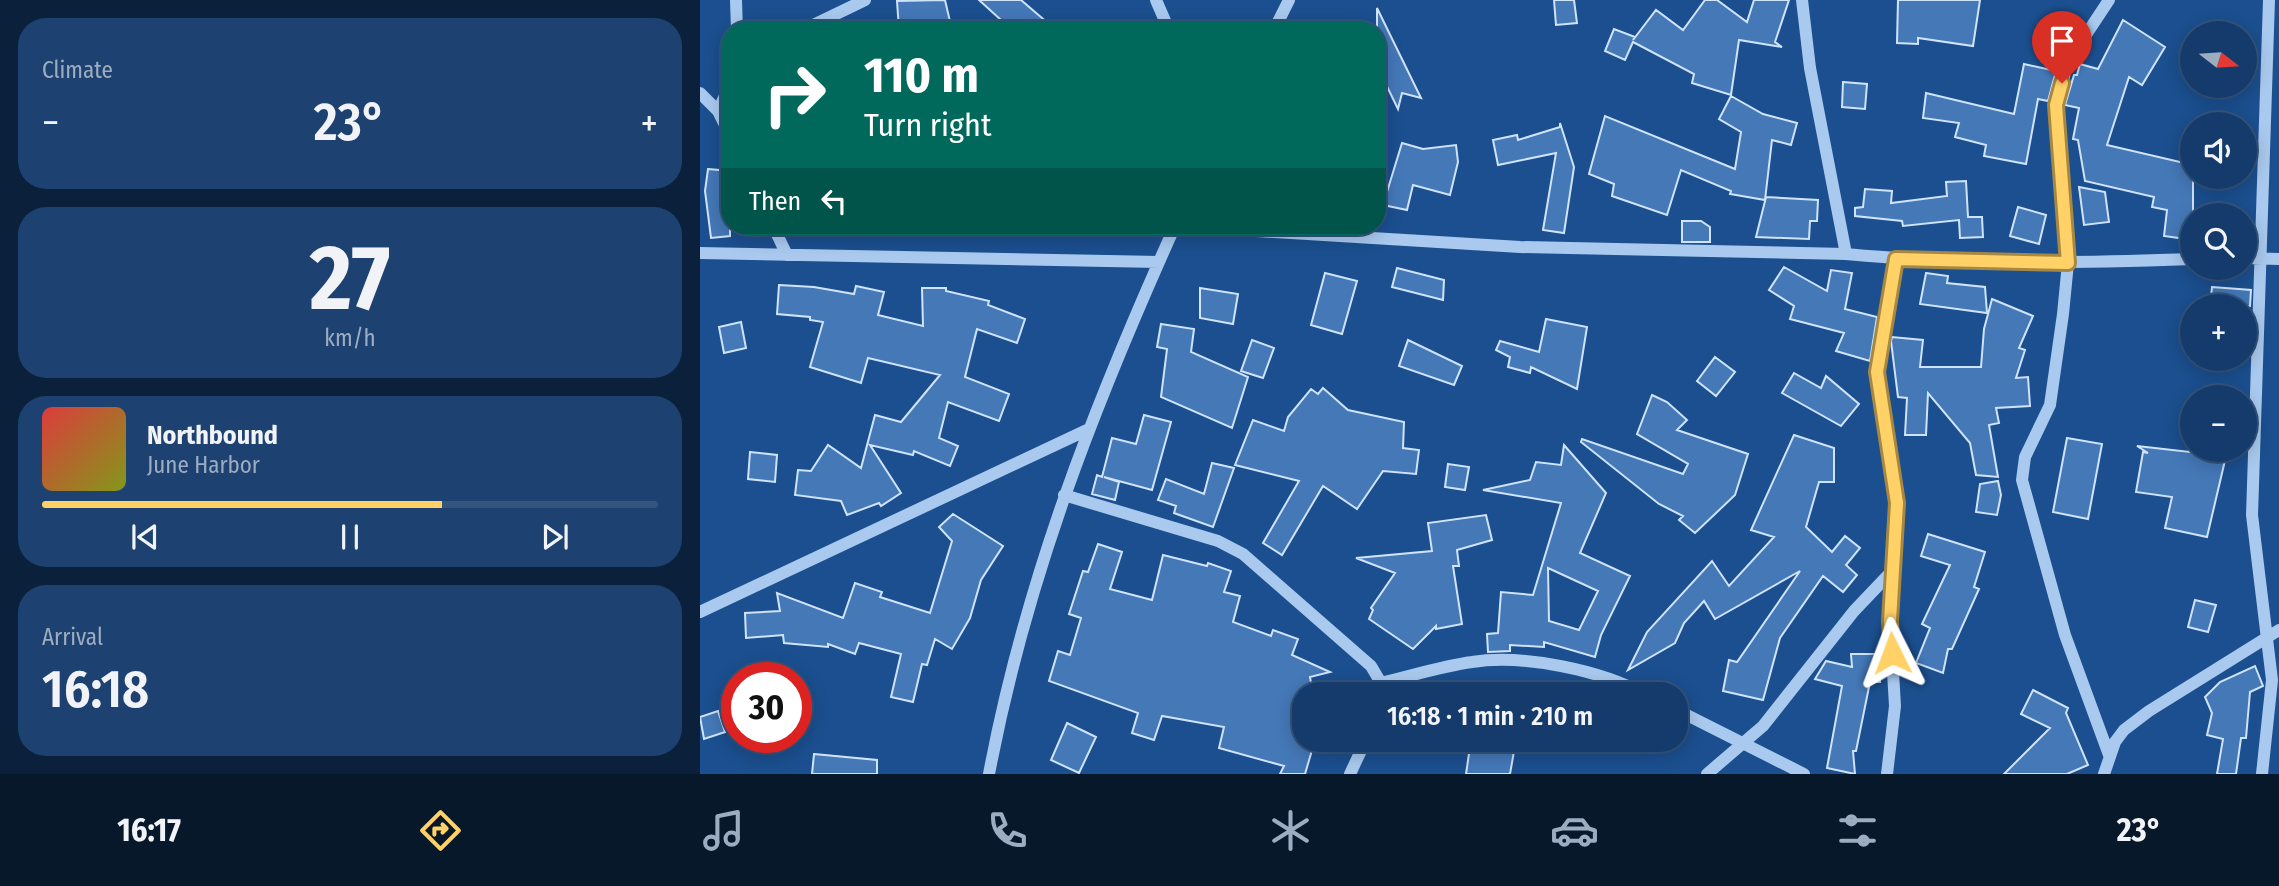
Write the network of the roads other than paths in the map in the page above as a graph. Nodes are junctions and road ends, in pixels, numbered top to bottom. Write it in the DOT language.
graph roads {
  1 [pos="736,0"];
  2 [pos="865,0"];
  3 [pos="1156,0"];
  4 [pos="1289,0"];
  5 [pos="1802,0"];
  6 [pos="2109,0"];
  7 [pos="2269,0"];
  8 [pos="737,21"];
  9 [pos="822,21"];
  10 [pos="1165,21"];
  11 [pos="1278,21"];
  12 [pos="700,93"];
  13 [pos="721,104"];
  14 [pos="718,111"];
  15 [pos="721,117"];
  16 [pos="777,235"];
  17 [pos="1171,235"];
  18 [pos="1323,235"];
  19 [pos="700,253"];
  20 [pos="1846,254"];
  21 [pos="787,255"];
  22 [pos="2259,257"];
  23 [pos="2279,258"];
  24 [pos="1896,259"];
  25 [pos="2180,259"];
  26 [pos="1159,262"];
  27 [pos="2068,263"];
  28 [pos="1087,430"];
  29 [pos="1064,495"];
  30 [pos="1894,569"];
  31 [pos="700,612"];
  32 [pos="2279,630"];
  33 [pos="2264,637"];
  34 [pos="1378,682"];
  35 [pos="1404,682"];
  36 [pos="1617,682"];
  37 [pos="1688,716"];
  38 [pos="1742,743"];
  39 [pos="1360,752"];
  40 [pos="2109,755"];
  41 [pos="989,774"];
  42 [pos="1350,774"];
  43 [pos="1707,774"];
  44 [pos="1804,774"];
  45 [pos="1888,774"];
  46 [pos="2104,774"];
  47 [pos="2262,774"];
  1 -- 8 [label="street"];
  2 -- 9 [label="street"];
  3 -- 10 [label="street"];
  4 -- 11 [label="street"];
  5 -- 20 [label="street"];
  6 -- 27 [label="street"];
  7 -- 22 [label="street"];
  12 -- 14 [label="street"];
  13 -- 14 [label="street"];
  14 -- 15 [label="street"];
  16 -- 21 [label="street"];
  17 -- 26 [label="street"];
  18 -- 20 [label="street"];
  19 -- 21 [label="street"];
  20 -- 24 [label="street"];
  21 -- 26 [label="street"];
  22 -- 23 [label="street"];
  22 -- 33 [label="street"];
  24 -- 27 [label="street"];
  24 -- 30 [label="street"];
  25 -- 27 [label="street"];
  26 -- 28 [label="street"];
  27 -- 40 [label="street"];
  28 -- 29 [label="street"];
  28 -- 31 [label="street"];
  29 -- 34 [label="street"];
  29 -- 41 [label="street"];
  30 -- 38 [label="street"];
  30 -- 45 [label="street"];
  32 -- 33 [label="street"];
  33 -- 40 [label="street"];
  33 -- 47 [label="street"];
  35 -- 36 [label="street"];
  37 -- 38 [label="street"];
  38 -- 43 [label="street"];
  38 -- 44 [label="street"];
  39 -- 42 [label="street"];
  40 -- 46 [label="street"];
}
